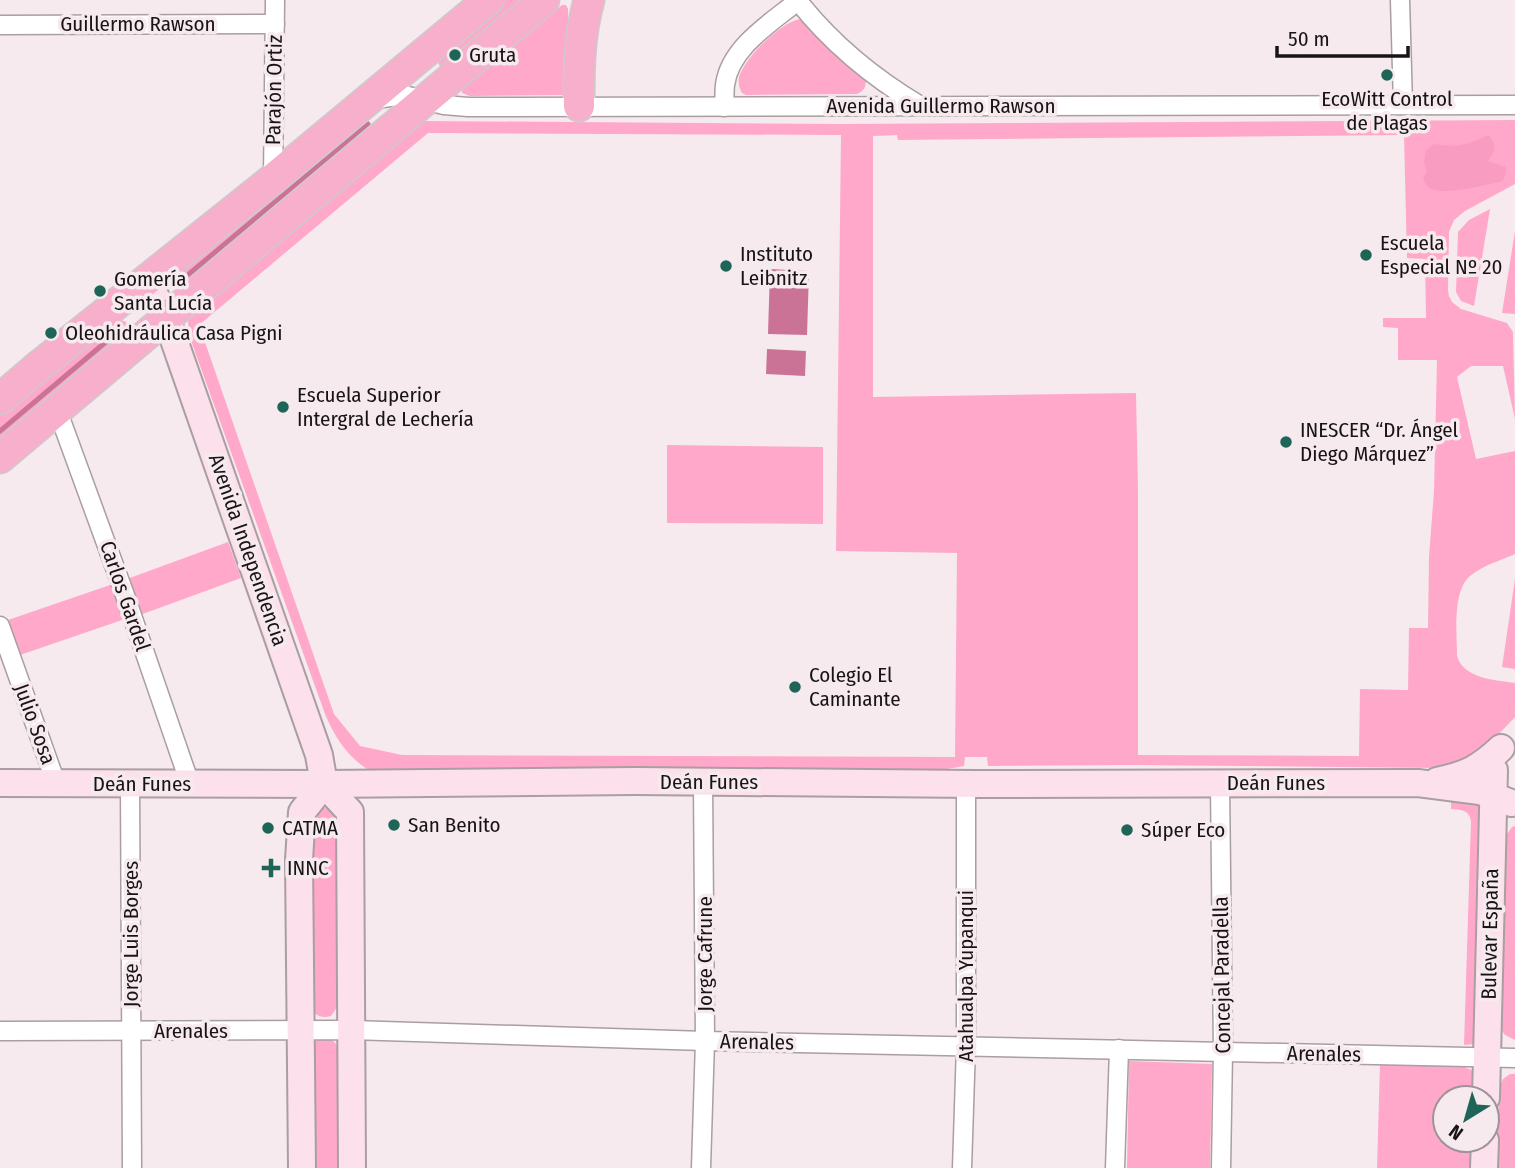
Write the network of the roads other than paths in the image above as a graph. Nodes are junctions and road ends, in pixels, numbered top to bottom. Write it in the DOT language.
graph roads {
  1 [pos="275,0"];
  2 [pos="488,0"];
  3 [pos="544,0"];
  4 [pos="589,0"];
  5 [pos="799,0"];
  6 [pos="1399,0"];
  7 [pos="275,24"];
  8 [pos="0,25"];
  9 [pos="368,101"];
  10 [pos="426,101"];
  11 [pos="1402,105"];
  12 [pos="1515,105"];
  13 [pos="579,106"];
  14 [pos="921,106"];
  15 [pos="724,107"];
  16 [pos="273,179"];
  17 [pos="147,281"];
  18 [pos="166,317"];
  19 [pos="0,399"];
  20 [pos="57,409"];
  21 [pos="0,458"];
  22 [pos="0,625"];
  23 [pos="1505,776"];
  24 [pos="704,782"];
  25 [pos="0,783"];
  26 [pos="56,783"];
  27 [pos="966,783"];
  28 [pos="1220,783"];
  29 [pos="1418,783"];
  30 [pos="130,784"];
  31 [pos="190,784"];
  32 [pos="324,784"];
  33 [pos="300,1030"];
  34 [pos="351,1030"];
  35 [pos="0,1031"];
  36 [pos="131,1031"];
  37 [pos="705,1041"];
  38 [pos="966,1046"];
  39 [pos="1119,1049"];
  40 [pos="1223,1052"];
  41 [pos="1487,1058"];
  42 [pos="1515,1058"];
  43 [pos="1486,1084"];
  44 [pos="132,1168"];
  45 [pos="302,1168"];
  46 [pos="352,1168"];
  47 [pos="701,1168"];
  48 [pos="962,1168"];
  49 [pos="1115,1168"];
  50 [pos="1220,1168"];
  1 -- 7 [label="street, Parajón Ortiz"];
  2 -- 9 [label="highway"];
  3 -- 10 [label="highway"];
  4 -- 13 [label="highway"];
  5 -- 14 [label="street"];
  5 -- 15 [label="street"];
  6 -- 11 [label="street"];
  7 -- 8 [label="street, Guillermo Rawson"];
  7 -- 16 [label="street, Parajón Ortiz"];
  9 -- 10 [label="street, Avenida Guillermo Rawson"];
  9 -- 16 [label="highway"];
  10 -- 13 [label="street, Avenida Guillermo Rawson"];
  10 -- 18 [label="highway"];
  11 -- 12 [label="street, Avenida Guillermo Rawson"];
  11 -- 14 [label="street, Avenida Guillermo Rawson"];
  13 -- 15 [label="street, Avenida Guillermo Rawson"];
  14 -- 15 [label="street, Avenida Guillermo Rawson"];
  16 -- 17 [label="highway"];
  17 -- 18 [label="main road, Avenida Independencia"];
  17 -- 19 [label="highway"];
  18 -- 20 [label="highway"];
  18 -- 32 [label="main road, Avenida Independencia"];
  20 -- 21 [label="highway"];
  20 -- 31 [label="street, Carlos Gardel"];
  22 -- 26 [label="street, Julio Sosa"];
  23 -- 29 [label="main road, Deán Funes"];
  23 -- 29 [label="main road, Deán Funes"];
  23 -- 41 [label="main road, Bulevar España"];
  24 -- 27 [label="main road, Deán Funes"];
  24 -- 32 [label="main road, Deán Funes"];
  24 -- 37 [label="street, Jorge Cafrune"];
  25 -- 26 [label="main road, Deán Funes"];
  26 -- 30 [label="main road, Deán Funes"];
  27 -- 28 [label="main road, Deán Funes"];
  27 -- 38 [label="street, Atahualpa Yupanqui"];
  28 -- 29 [label="main road, Deán Funes"];
  28 -- 40 [label="street, Concejal Paradella"];
  30 -- 31 [label="main road, Deán Funes"];
  30 -- 36 [label="street, Jorge Luis Borges"];
  31 -- 32 [label="main road, Deán Funes"];
  32 -- 33 [label="main road"];
  32 -- 34 [label="main road"];
  33 -- 34 [label="street, Arenales"];
  33 -- 36 [label="street, Arenales"];
  33 -- 45 [label="main road"];
  34 -- 37 [label="street, Arenales"];
  34 -- 46 [label="main road"];
  35 -- 36 [label="street, Arenales"];
  36 -- 44 [label="street, Jorge Luis Borges"];
  37 -- 38 [label="street, Arenales"];
  37 -- 47 [label="street, Jorge Cafrune"];
  38 -- 39 [label="street, Arenales"];
  38 -- 48 [label="street, Atahualpa Yupanqui"];
  39 -- 40 [label="street, Arenales"];
  39 -- 49 [label="street"];
  40 -- 41 [label="street, Arenales"];
  40 -- 50 [label="street, Concejal Paradella"];
  41 -- 42 [label="street, Arenales"];
  41 -- 43 [label="main road, Bulevar España"];
}
